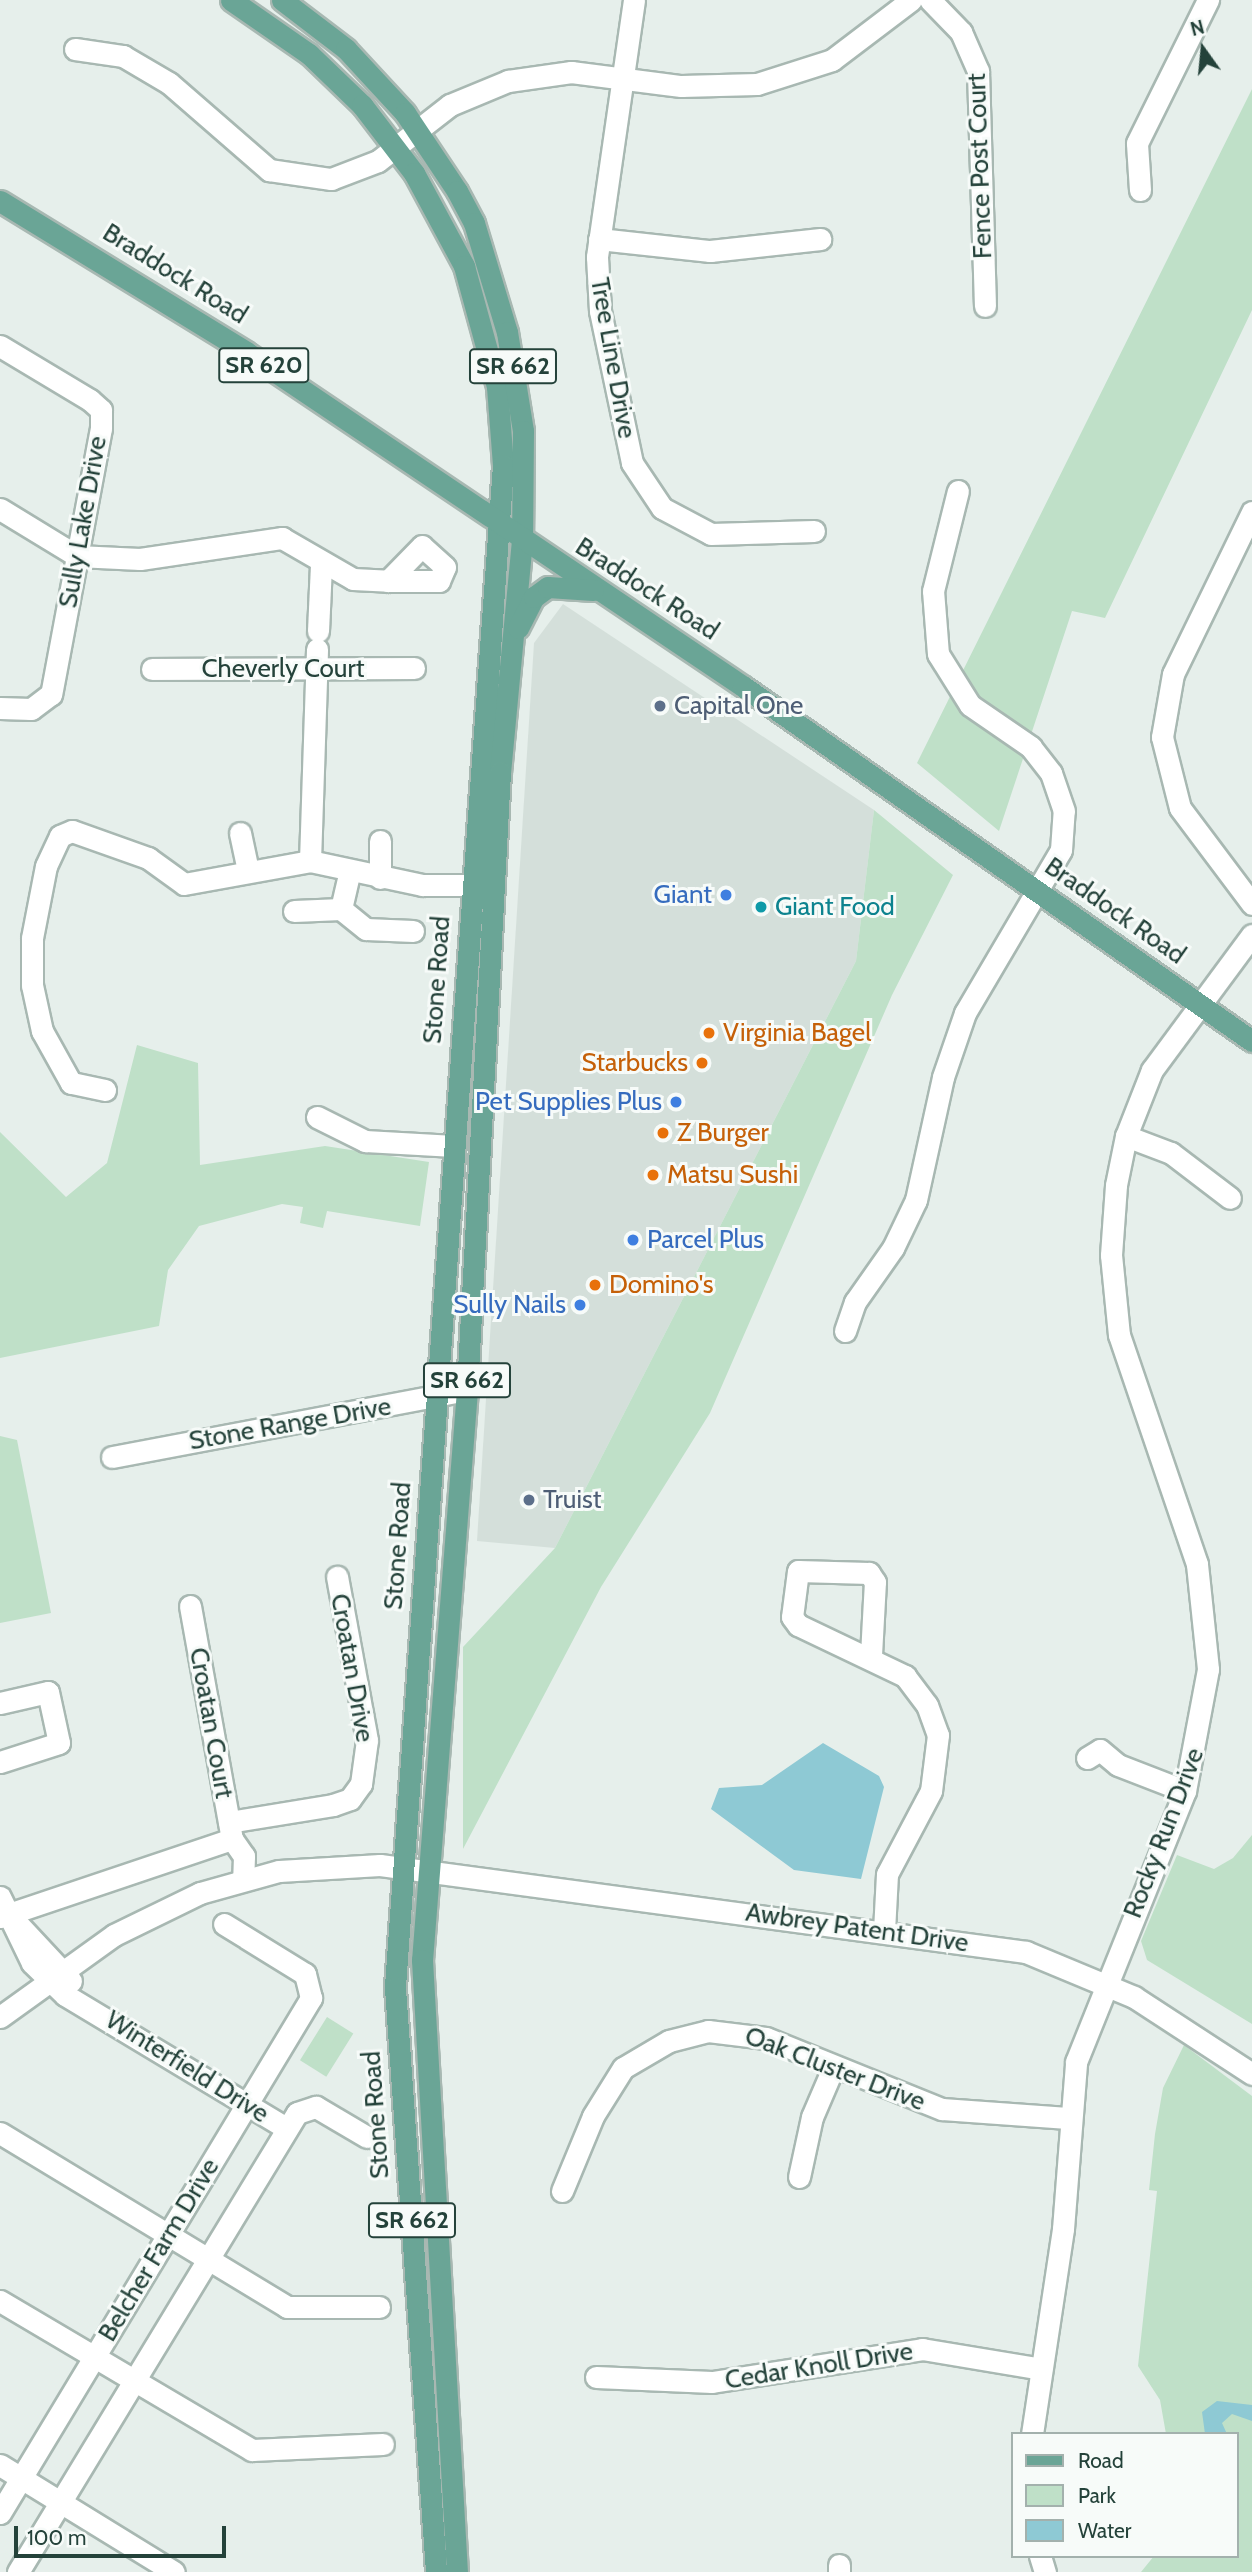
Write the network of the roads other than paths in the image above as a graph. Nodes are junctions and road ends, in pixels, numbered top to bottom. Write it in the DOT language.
graph roads {
  1 [pos="231,0"];
  2 [pos="282,0"];
  3 [pos="634,0"];
  4 [pos="911,0"];
  5 [pos="930,0"];
  6 [pos="1208,0"];
  7 [pos="75,49"];
  8 [pos="624,78"];
  9 [pos="418,130"];
  10 [pos="396,147"];
  11 [pos="1140,190"];
  12 [pos="0,201"];
  13 [pos="599,239"];
  14 [pos="820,239"];
  15 [pos="985,306"];
  16 [pos="0,346"];
  17 [pos="958,491"];
  18 [pos="0,509"];
  19 [pos="1252,512"];
  20 [pos="497,523"];
  21 [pos="814,531"];
  22 [pos="522,540"];
  23 [pos="77,556"];
  24 [pos="321,564"];
  25 [pos="388,581"];
  26 [pos="607,594"];
  27 [pos="513,639"];
  28 [pos="317,650"];
  29 [pos="414,668"];
  30 [pos="152,669"];
  31 [pos="0,708"];
  32 [pos="240,833"];
  33 [pos="380,841"];
  34 [pos="310,860"];
  35 [pos="350,870"];
  36 [pos="248,871"];
  37 [pos="380,878"];
  38 [pos="472,884"];
  39 [pos="495,886"];
  40 [pos="1039,892"];
  41 [pos="1252,904"];
  42 [pos="341,909"];
  43 [pos="294,911"];
  44 [pos="413,931"];
  45 [pos="1252,935"];
  46 [pos="1197,1003"];
  47 [pos="1252,1041"];
  48 [pos="105,1090"];
  49 [pos="317,1117"];
  50 [pos="1126,1136"];
  51 [pos="454,1146"];
  52 [pos="1230,1198"];
  53 [pos="845,1331"];
  54 [pos="467,1390"];
  55 [pos="438,1397"];
  56 [pos="112,1457"];
  57 [pos="337,1577"];
  58 [pos="190,1606"];
  59 [pos="871,1655"];
  60 [pos="0,1703"];
  61 [pos="1087,1758"];
  62 [pos="0,1762"];
  63 [pos="1185,1791"];
  64 [pos="231,1830"];
  65 [pos="400,1868"];
  66 [pos="431,1873"];
  67 [pos="243,1880"];
  68 [pos="3,1910"];
  69 [pos="224,1924"];
  70 [pos="884,1932"];
  71 [pos="54,1977"];
  72 [pos="1104,1983"];
  73 [pos="0,2017"];
  74 [pos="833,2067"];
  75 [pos="1252,2074"];
  76 [pos="246,2105"];
  77 [pos="1068,2118"];
  78 [pos="286,2128"];
  79 [pos="0,2133"];
  80 [pos="367,2137"];
  81 [pos="799,2178"];
  82 [pos="562,2191"];
  83 [pos="169,2234"];
  84 [pos="209,2258"];
  85 [pos="0,2301"];
  86 [pos="379,2307"];
  87 [pos="96,2358"];
  88 [pos="1041,2369"];
  89 [pos="596,2377"];
  90 [pos="135,2381"];
  91 [pos="1032,2432"];
  92 [pos="383,2444"];
  93 [pos="0,2465"];
  94 [pos="22,2478"];
  95 [pos="61,2503"];
  96 [pos="0,2513"];
  97 [pos="18,2572"];
  98 [pos="174,2572"];
  99 [pos="436,2572"];
  100 [pos="457,2572"];
  1 -- 10 [label="main road, SR 662"];
  2 -- 9 [label="main road, SR 662"];
  3 -- 8 [label="street, Tree Line Drive"];
  4 -- 8 [label="street"];
  5 -- 15 [label="street, Fence Post Court"];
  6 -- 11 [label="street"];
  7 -- 10 [label="street"];
  8 -- 9 [label="street"];
  8 -- 13 [label="street, Tree Line Drive"];
  9 -- 10 [label="street"];
  9 -- 22 [label="main road, SR 662"];
  10 -- 20 [label="main road, SR 662"];
  12 -- 20 [label="main road, Braddock Road / SR 620"];
  13 -- 14 [label="street"];
  13 -- 21 [label="street, Tree Line Drive"];
  16 -- 23 [label="street, Sully Lake Drive"];
  17 -- 40 [label="street"];
  18 -- 23 [label="street"];
  19 -- 41 [label="street"];
  20 -- 22 [label="main road, Braddock Road / SR 620"];
  20 -- 38 [label="main road, Stone Road / SR 662"];
  22 -- 26 [label="main road, Braddock Road / SR 620"];
  22 -- 27 [label="main road, Stone Road / SR 662"];
  23 -- 24 [label="street"];
  23 -- 31 [label="street, Sully Lake Drive"];
  24 -- 25 [label="street"];
  24 -- 28 [label="street"];
  26 -- 27 [label="main road"];
  26 -- 40 [label="main road, Braddock Road / SR 620"];
  27 -- 39 [label="main road, Stone Road / SR 662"];
  28 -- 29 [label="street, Cheverly Court"];
  28 -- 30 [label="street, Cheverly Court"];
  28 -- 34 [label="street"];
  32 -- 36 [label="street"];
  33 -- 37 [label="street"];
  34 -- 35 [label="street"];
  34 -- 36 [label="street"];
  35 -- 37 [label="street"];
  35 -- 42 [label="street"];
  36 -- 48 [label="street"];
  37 -- 38 [label="street"];
  38 -- 39 [label="street"];
  38 -- 51 [label="main road, Stone Road / SR 662"];
  39 -- 54 [label="main road, Stone Road / SR 662"];
  40 -- 46 [label="main road, Braddock Road / SR 620"];
  40 -- 53 [label="street"];
  42 -- 43 [label="street"];
  42 -- 44 [label="street"];
  45 -- 46 [label="street, Rocky Run Drive"];
  46 -- 47 [label="main road, Braddock Road / SR 620"];
  46 -- 50 [label="street, Rocky Run Drive"];
  49 -- 51 [label="street"];
  50 -- 52 [label="street"];
  50 -- 63 [label="street, Rocky Run Drive"];
  51 -- 55 [label="main road, Stone Road / SR 662"];
  54 -- 55 [label="street, Stone Range Drive"];
  54 -- 66 [label="main road, Stone Road / SR 662"];
  55 -- 56 [label="street, Stone Range Drive"];
  55 -- 65 [label="main road, Stone Road / SR 662"];
  57 -- 64 [label="street, Croatan Drive"];
  58 -- 64 [label="street, Croatan Court"];
  59 -- 59 [label="street"];
  59 -- 70 [label="street"];
  60 -- 62 [label="street"];
  61 -- 63 [label="street"];
  63 -- 72 [label="street, Rocky Run Drive"];
  64 -- 67 [label="street, Croatan Court"];
  64 -- 68 [label="street, Croatan Drive"];
  65 -- 66 [label="street, Awbrey Patent Drive"];
  65 -- 67 [label="street, Awbrey Patent Drive"];
  65 -- 99 [label="main road, Stone Road / SR 662"];
  66 -- 70 [label="street, Awbrey Patent Drive"];
  66 -- 100 [label="main road, Stone Road / SR 662"];
  67 -- 71 [label="street, Awbrey Patent Drive"];
  68 -- 71 [label="street, Winterfield Drive"];
  69 -- 76 [label="street, Belcher Farm Drive"];
  70 -- 72 [label="street, Awbrey Patent Drive"];
  71 -- 73 [label="street, Awbrey Patent Drive"];
  71 -- 76 [label="street, Winterfield Drive"];
  72 -- 75 [label="street, Awbrey Patent Drive"];
  72 -- 77 [label="street, Rocky Run Drive"];
  74 -- 77 [label="street, Oak Cluster Drive"];
  74 -- 81 [label="street"];
  74 -- 82 [label="street, Oak Cluster Drive"];
  76 -- 78 [label="street, Winterfield Drive"];
  76 -- 83 [label="street, Belcher Farm Drive"];
  77 -- 88 [label="street, Rocky Run Drive"];
  78 -- 80 [label="street"];
  78 -- 84 [label="street, Belcher Farm Drive"];
  79 -- 83 [label="street"];
  83 -- 84 [label="street"];
  83 -- 87 [label="street, Belcher Farm Drive"];
  84 -- 86 [label="street"];
  84 -- 90 [label="street, Belcher Farm Drive"];
  85 -- 87 [label="street"];
  87 -- 90 [label="street"];
  87 -- 94 [label="street, Belcher Farm Drive"];
  88 -- 89 [label="street, Cedar Knoll Drive"];
  88 -- 91 [label="street, Rocky Run Drive"];
  90 -- 92 [label="street"];
  90 -- 95 [label="street, Belcher Farm Drive"];
  93 -- 94 [label="street"];
  94 -- 95 [label="street"];
  94 -- 96 [label="street, Belcher Farm Drive"];
  95 -- 97 [label="street, Belcher Farm Drive"];
  95 -- 98 [label="street"];
}
